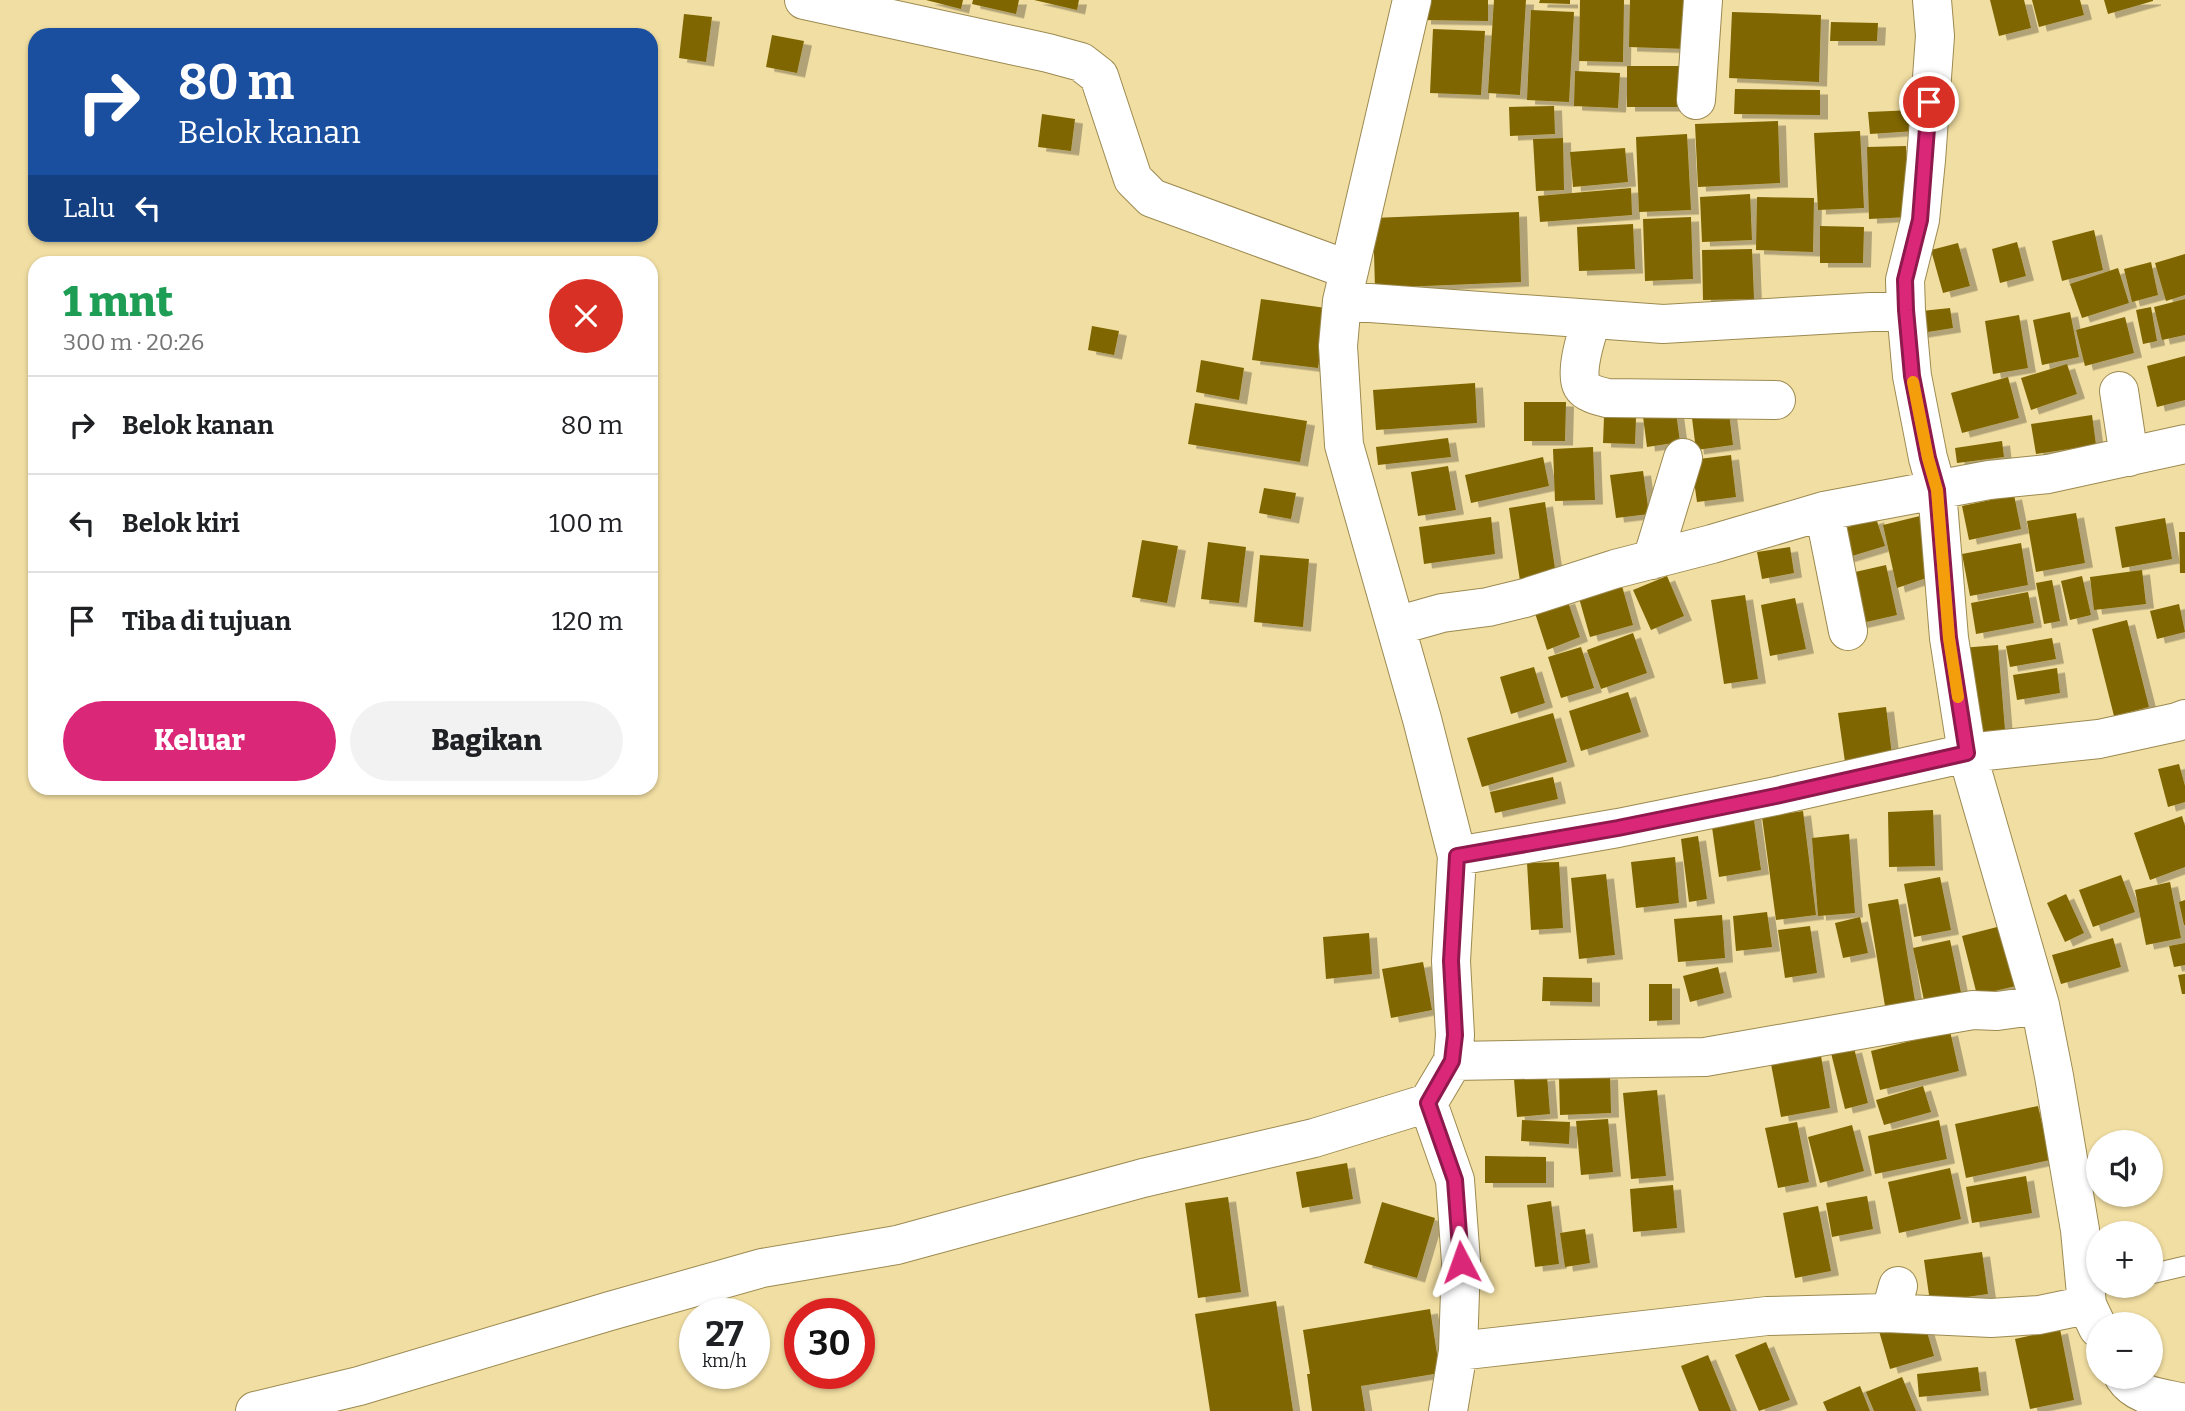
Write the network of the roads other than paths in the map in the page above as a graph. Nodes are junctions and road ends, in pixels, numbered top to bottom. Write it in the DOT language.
graph roads {
  1 [pos="804,0"];
  2 [pos="1412,0"];
  3 [pos="1703,0"];
  4 [pos="1932,0"];
  5 [pos="1696,100"];
  6 [pos="1345,286"];
  7 [pos="1906,310"];
  8 [pos="1592,318"];
  9 [pos="2119,391"];
  10 [pos="1776,400"];
  11 [pos="2185,444"];
  12 [pos="1683,457"];
  13 [pos="2129,457"];
  14 [pos="1937,490"];
  15 [pos="1824,511"];
  16 [pos="1652,560"];
  17 [pos="1395,626"];
  18 [pos="1848,631"];
  19 [pos="2182,731"];
  20 [pos="1967,753"];
  21 [pos="1457,856"];
  22 [pos="2040,1005"];
  23 [pos="1452,1061"];
  24 [pos="1428,1103"];
  25 [pos="2185,1266"];
  26 [pos="2163,1271"];
  27 [pos="2094,1303"];
  28 [pos="1458,1351"];
  29 [pos="2136,1389"];
  30 [pos="2185,1403"];
  31 [pos="255,1411"];
  32 [pos="1448,1411"];
  1 -- 6 [label="street"];
  2 -- 6 [label="street"];
  3 -- 5 [label="street"];
  4 -- 7 [label="street"];
  6 -- 8 [label="street"];
  6 -- 17 [label="street"];
  7 -- 8 [label="street"];
  7 -- 14 [label="street"];
  8 -- 10 [label="street"];
  9 -- 13 [label="street"];
  11 -- 13 [label="street"];
  12 -- 16 [label="street"];
  13 -- 14 [label="street"];
  14 -- 15 [label="street"];
  14 -- 20 [label="street"];
  15 -- 16 [label="street"];
  15 -- 18 [label="street"];
  16 -- 17 [label="street"];
  17 -- 21 [label="street"];
  19 -- 20 [label="street"];
  20 -- 21 [label="street"];
  20 -- 22 [label="street"];
  21 -- 23 [label="street"];
  22 -- 23 [label="street"];
  22 -- 27 [label="street"];
  23 -- 24 [label="street"];
  24 -- 28 [label="street"];
  24 -- 31 [label="street"];
  25 -- 26 [label="lane"];
  27 -- 28 [label="street"];
  28 -- 32 [label="street"];
  29 -- 30 [label="street"];
}
